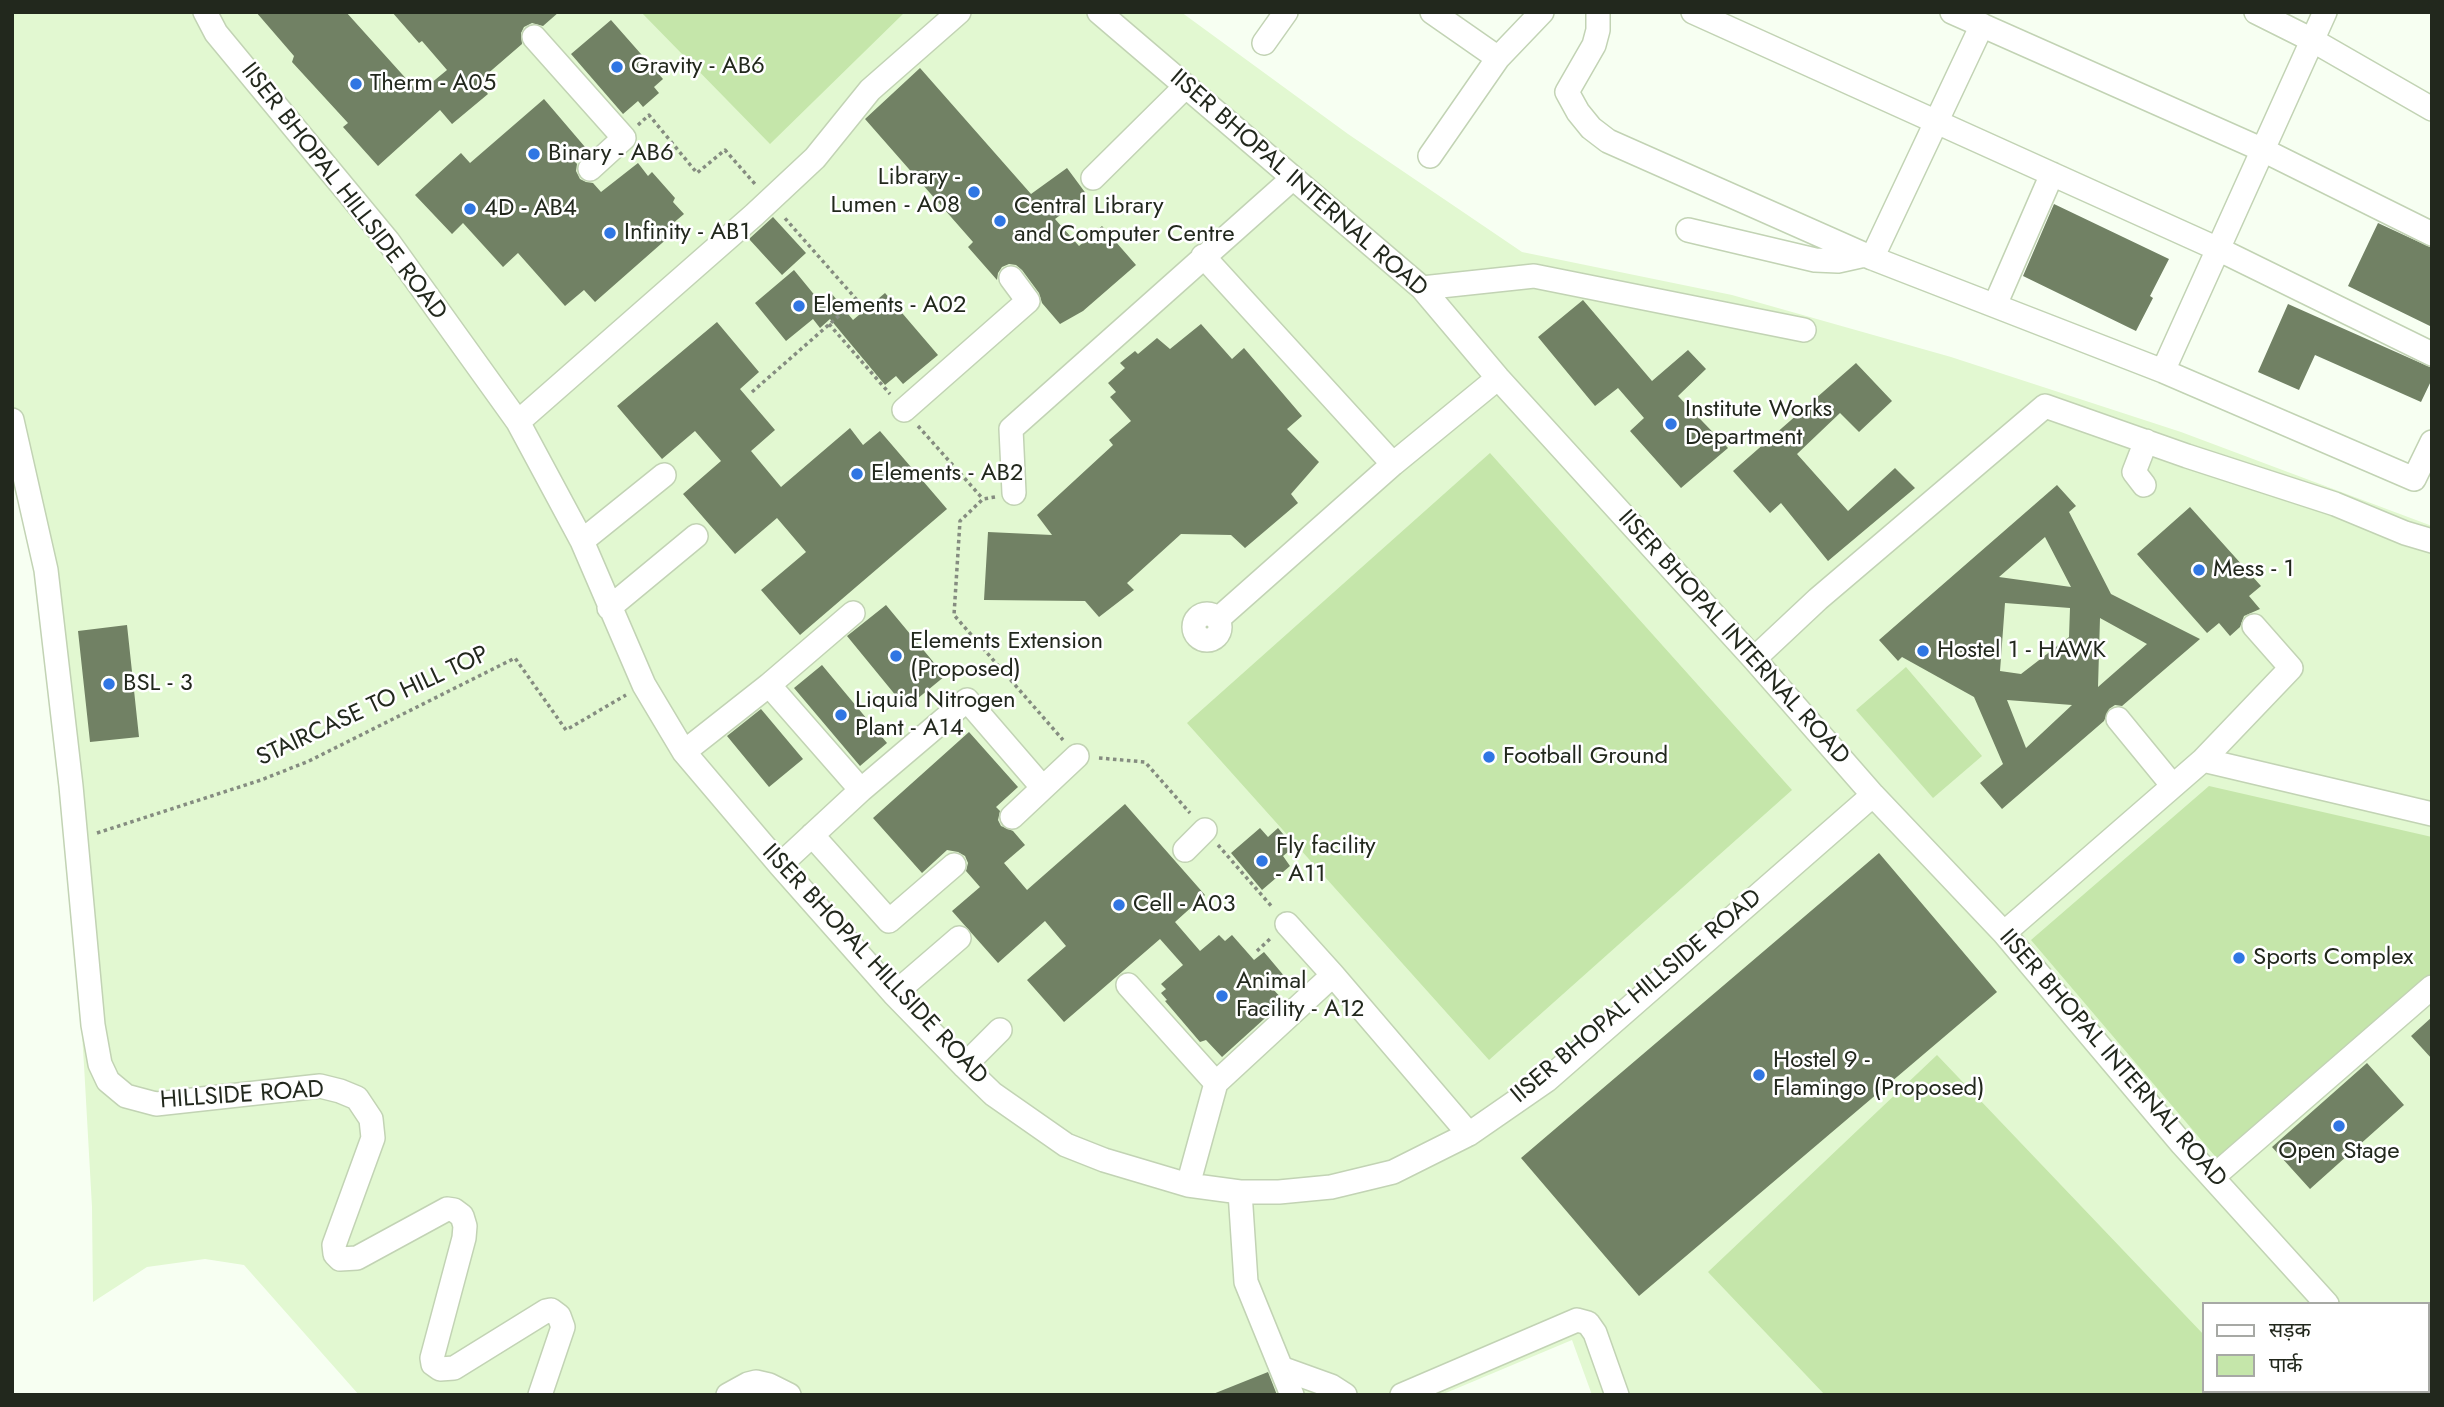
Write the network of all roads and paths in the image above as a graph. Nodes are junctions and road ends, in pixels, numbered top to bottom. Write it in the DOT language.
graph roads {
  1 [pos="205,12"];
  2 [pos="958,12"];
  3 [pos="1099,12"];
  4 [pos="1286,12"];
  5 [pos="1432,12"];
  6 [pos="1542,12"];
  7 [pos="1598,12"];
  8 [pos="1693,12"];
  9 [pos="1952,12"];
  10 [pos="2256,12"];
  11 [pos="2325,12"];
  12 [pos="1982,25"];
  13 [pos="534,37"];
  14 [pos="2312,40"];
  15 [pos="1264,43"];
  16 [pos="1498,58"];
  17 [pos="1186,86"];
  18 [pos="2432,109"];
  19 [pos="1937,121"];
  20 [pos="2263,150"];
  21 [pos="1430,156"];
  22 [pos="590,169"];
  23 [pos="2052,174"];
  24 [pos="1093,178"];
  25 [pos="1293,178"];
  26 [pos="1688,230"];
  27 [pos="2432,234"];
  28 [pos="2218,248"];
  29 [pos="1203,256"];
  30 [pos="1868,256"];
  31 [pos="1011,278"];
  32 [pos="1422,288"];
  33 [pos="1995,305"];
  34 [pos="1804,330"];
  35 [pos="2432,354"];
  36 [pos="2163,371"];
  37 [pos="1498,378"];
  38 [pos="904,410"];
  39 [pos="12,420"];
  40 [pos="518,422"];
  41 [pos="2146,441"];
  42 [pos="2432,442"];
  43 [pos="1394,464"];
  44 [pos="664,475"];
  45 [pos="2144,485"];
  46 [pos="1014,493"];
  47 [pos="983,499"];
  48 [pos="696,537"];
  49 [pos="582,541"];
  50 [pos="2432,541"];
  51 [pos="609,608"];
  52 [pos="853,613"];
  53 [pos="1219,619"];
  54 [pos="2254,626"];
  55 [pos="1754,659"];
  56 [pos="644,685"];
  57 [pos="769,685"];
  58 [pos="2118,719"];
  59 [pos="684,752"];
  60 [pos="1077,756"];
  61 [pos="2203,760"];
  62 [pos="2173,786"];
  63 [pos="1043,788"];
  64 [pos="861,790"];
  65 [pos="1873,795"];
  66 [pos="2432,814"];
  67 [pos="1012,817"];
  68 [pos="1205,830"];
  69 [pos="812,835"];
  70 [pos="75,840"];
  71 [pos="1185,850"];
  72 [pos="780,865"];
  73 [pos="954,865"];
  74 [pos="1287,924"];
  75 [pos="2004,933"];
  76 [pos="959,938"];
  77 [pos="1257,951"];
  78 [pos="1333,975"];
  79 [pos="1128,985"];
  80 [pos="2432,987"];
  81 [pos="894,994"];
  82 [pos="1000,1030"];
  83 [pos="964,1066"];
  84 [pos="1216,1083"];
  85 [pos="1469,1134"];
  86 [pos="2213,1177"];
  87 [pos="1188,1185"];
  88 [pos="1240,1192"];
  89 [pos="2325,1302"];
  90 [pos="1281,1368"];
  91 [pos="540,1395"];
  92 [pos="728,1395"];
  93 [pos="789,1395"];
  94 [pos="1292,1395"];
  95 [pos="1345,1395"];
  96 [pos="1402,1395"];
  97 [pos="1616,1395"];
  1 -- 40 [label="street, IISER BHOPAL HILLSIDE ROAD"];
  2 -- 40 [label="street"];
  3 -- 17 [label="street, IISER BHOPAL INTERNAL ROAD"];
  4 -- 15 [label="street"];
  5 -- 16 [label="street"];
  6 -- 16 [label="street"];
  7 -- 30 [label="street"];
  8 -- 19 [label="street"];
  9 -- 12 [label="street"];
  10 -- 14 [label="street"];
  11 -- 14 [label="street"];
  12 -- 19 [label="street"];
  12 -- 20 [label="street"];
  13 -- 22 [label="street"];
  14 -- 18 [label="street"];
  14 -- 20 [label="street"];
  16 -- 21 [label="street"];
  17 -- 24 [label="street"];
  17 -- 25 [label="street, IISER BHOPAL INTERNAL ROAD"];
  19 -- 23 [label="street"];
  19 -- 30 [label="street"];
  20 -- 27 [label="street"];
  20 -- 28 [label="street"];
  23 -- 28 [label="street"];
  23 -- 33 [label="street"];
  25 -- 29 [label="street"];
  25 -- 32 [label="street, IISER BHOPAL INTERNAL ROAD"];
  26 -- 30 [label="street"];
  28 -- 35 [label="street"];
  28 -- 36 [label="street"];
  29 -- 43 [label="street"];
  29 -- 46 [label="street"];
  30 -- 33 [label="street"];
  31 -- 38 [label="street"];
  32 -- 34 [label="street"];
  32 -- 37 [label="street, IISER BHOPAL INTERNAL ROAD"];
  33 -- 36 [label="street"];
  36 -- 42 [label="street"];
  37 -- 43 [label="street"];
  37 -- 55 [label="street, IISER BHOPAL INTERNAL ROAD"];
  39 -- 70 [label="street, HILLSIDE ROAD"];
  40 -- 49 [label="street, IISER BHOPAL HILLSIDE ROAD"];
  41 -- 45 [label="street"];
  41 -- 50 [label="street"];
  41 -- 55 [label="street"];
  43 -- 53 [label="street"];
  44 -- 49 [label="street"];
  47 -- 60 [label="path"];
  48 -- 51 [label="street"];
  49 -- 51 [label="street, IISER BHOPAL HILLSIDE ROAD"];
  51 -- 56 [label="street, IISER BHOPAL HILLSIDE ROAD"];
  52 -- 57 [label="street"];
  54 -- 61 [label="street"];
  55 -- 65 [label="street, IISER BHOPAL INTERNAL ROAD"];
  56 -- 59 [label="street, IISER BHOPAL HILLSIDE ROAD"];
  56 -- 70 [label="path, STAIRCASE TO HILL TOP"];
  57 -- 59 [label="street"];
  57 -- 64 [label="street"];
  58 -- 62 [label="street"];
  59 -- 72 [label="street, IISER BHOPAL HILLSIDE ROAD"];
  60 -- 63 [label="street"];
  60 -- 68 [label="path"];
  61 -- 62 [label="street"];
  61 -- 66 [label="street"];
  62 -- 75 [label="street"];
  63 -- 64 [label="street"];
  63 -- 67 [label="street"];
  64 -- 69 [label="street"];
  65 -- 75 [label="street, IISER BHOPAL INTERNAL ROAD"];
  65 -- 85 [label="street, IISER BHOPAL HILLSIDE ROAD"];
  68 -- 71 [label="street"];
  68 -- 74 [label="path"];
  69 -- 72 [label="street"];
  69 -- 73 [label="street"];
  70 -- 91 [label="street, HILLSIDE ROAD"];
  72 -- 81 [label="street, IISER BHOPAL HILLSIDE ROAD"];
  74 -- 77 [label="path"];
  74 -- 78 [label="street"];
  75 -- 86 [label="street, IISER BHOPAL INTERNAL ROAD"];
  76 -- 81 [label="street"];
  78 -- 84 [label="street"];
  78 -- 85 [label="street"];
  79 -- 84 [label="street"];
  80 -- 86 [label="street"];
  81 -- 83 [label="street, IISER BHOPAL HILLSIDE ROAD"];
  82 -- 83 [label="street"];
  83 -- 87 [label="street, IISER BHOPAL HILLSIDE ROAD"];
  84 -- 87 [label="street"];
  85 -- 88 [label="street, IISER BHOPAL HILLSIDE ROAD"];
  86 -- 89 [label="street, IISER BHOPAL INTERNAL ROAD"];
  87 -- 88 [label="street, IISER BHOPAL HILLSIDE ROAD"];
  88 -- 90 [label="street"];
  90 -- 94 [label="street"];
  90 -- 95 [label="street"];
  92 -- 93 [label="street"];
  96 -- 97 [label="street"];
}
